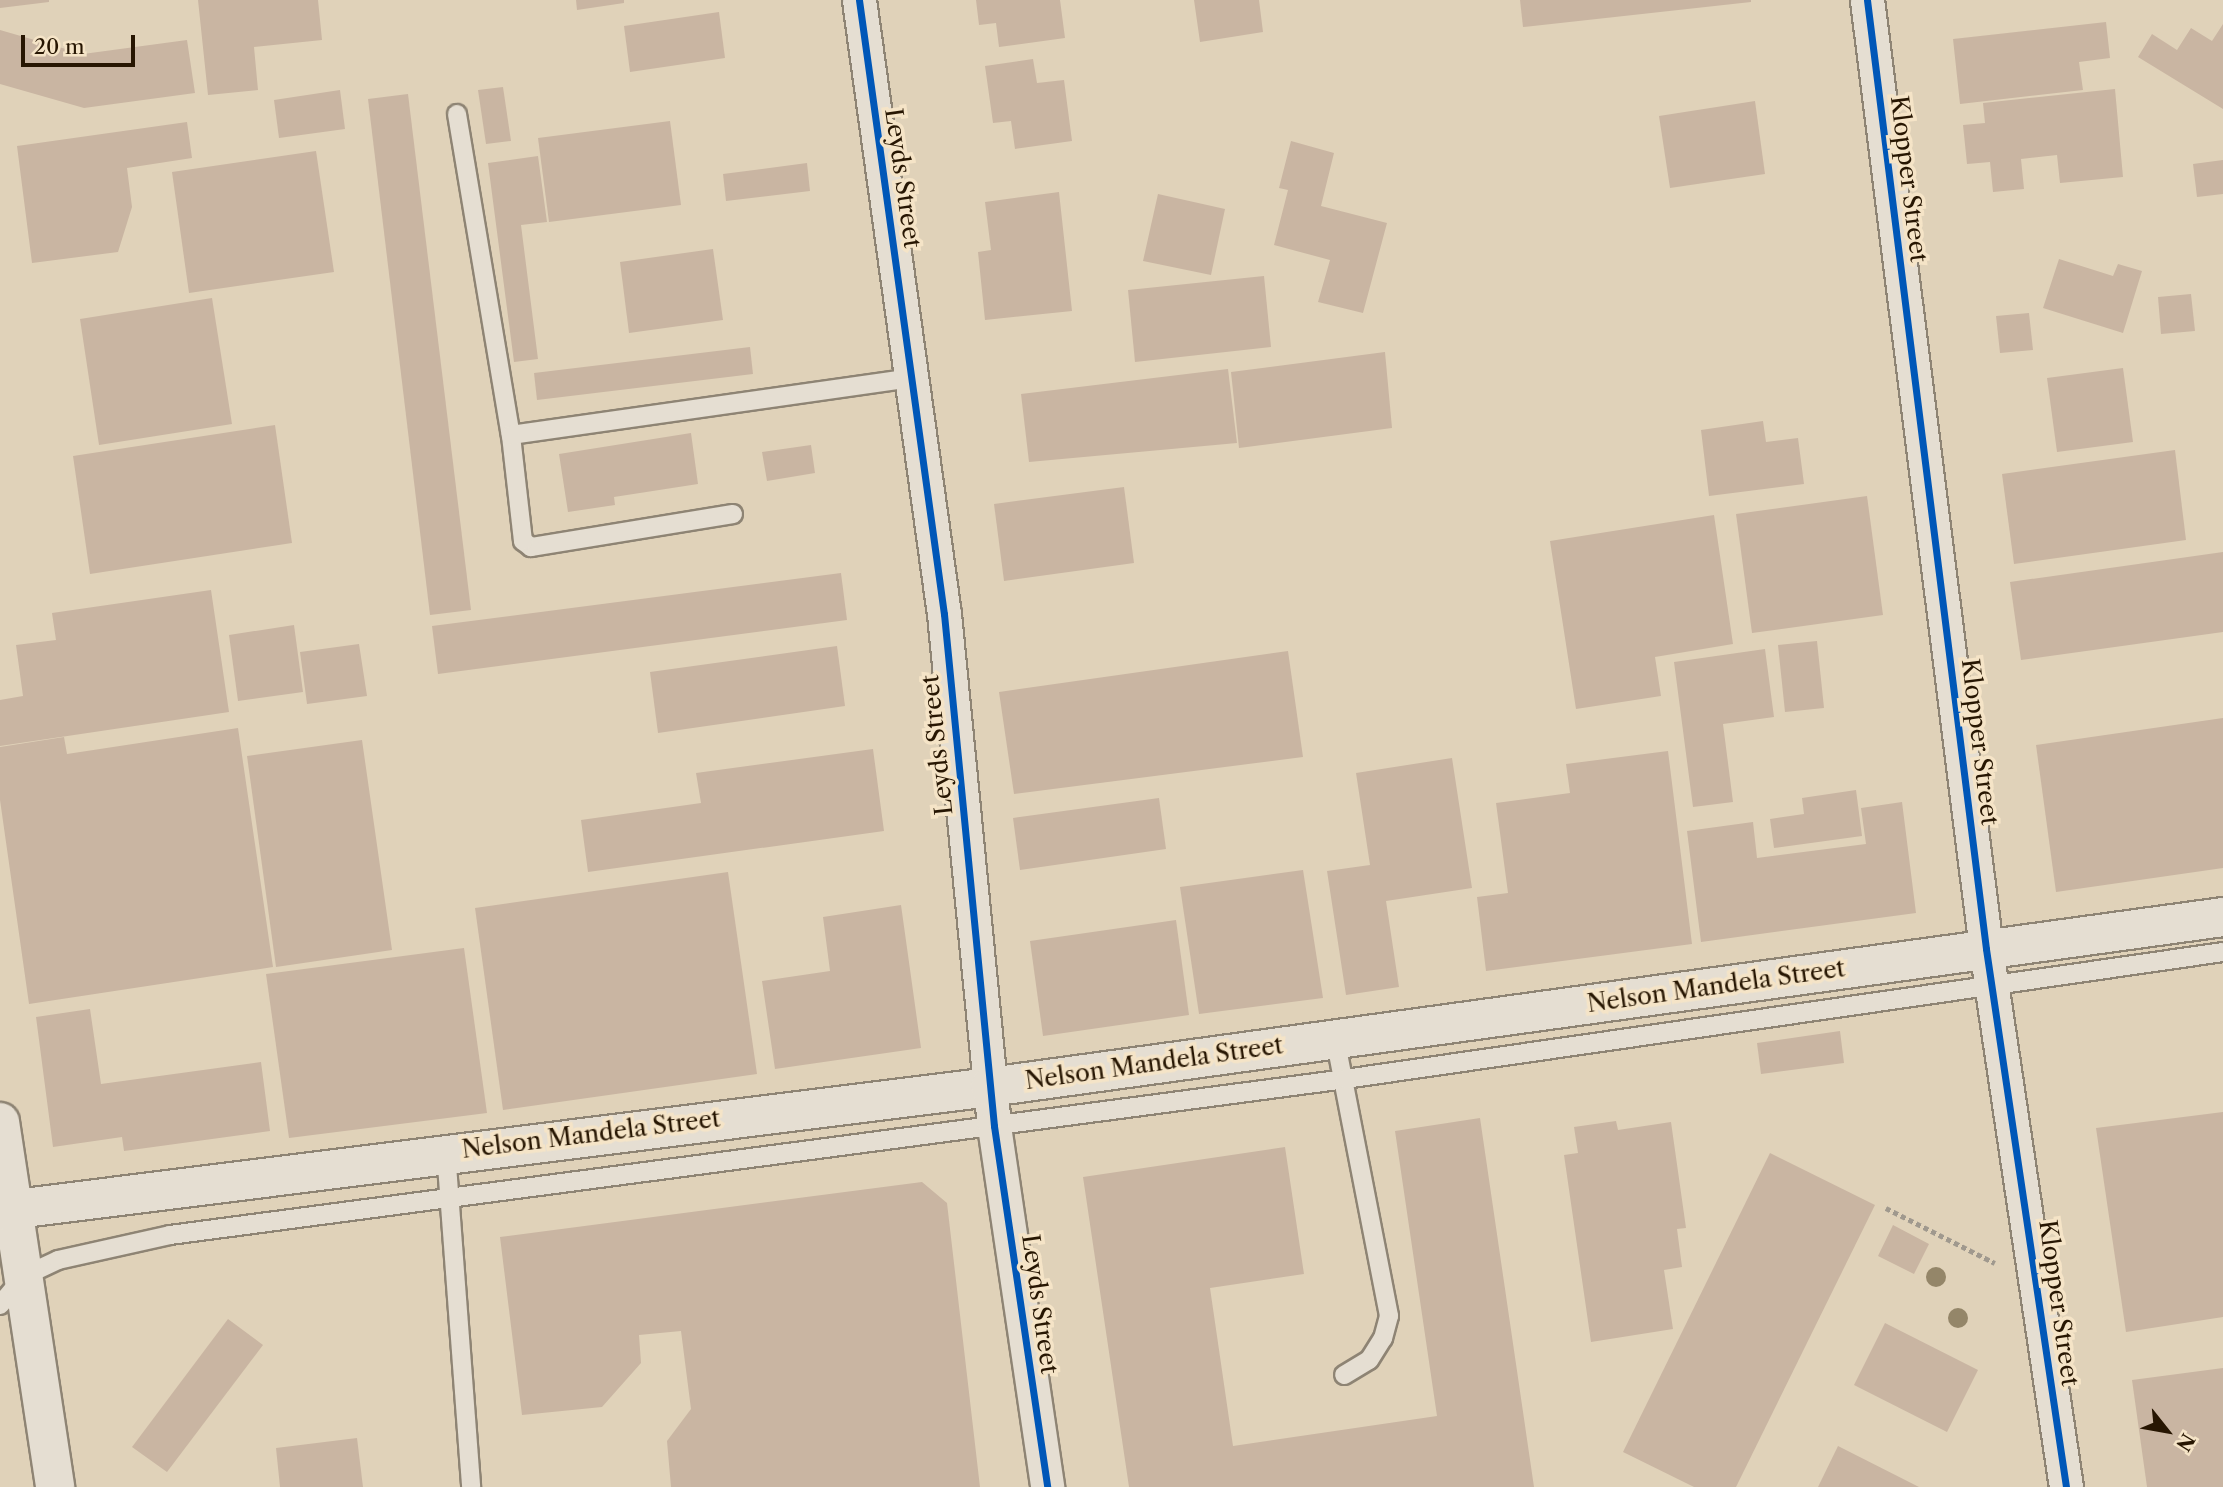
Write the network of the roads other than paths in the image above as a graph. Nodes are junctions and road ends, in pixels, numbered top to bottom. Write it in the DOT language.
graph roads {
  1 [pos="859,0"];
  2 [pos="1867,0"];
  3 [pos="457,114"];
  4 [pos="911,378"];
  5 [pos="511,435"];
  6 [pos="733,514"];
  7 [pos="2223,917"];
  8 [pos="2223,952"];
  9 [pos="1989,967"];
  10 [pos="1335,1038"];
  11 [pos="1345,1079"];
  12 [pos="990,1087"];
  13 [pos="0,1122"];
  14 [pos="994,1126"];
  15 [pos="446,1152"];
  16 [pos="452,1196"];
  17 [pos="6,1210"];
  18 [pos="24,1276"];
  19 [pos="0,1305"];
  20 [pos="1344,1375"];
  21 [pos="55,1487"];
  22 [pos="471,1487"];
  23 [pos="1047,1487"];
  24 [pos="2066,1487"];
  1 -- 4 [label="street, Leyds Street"];
  2 -- 9 [label="street, Klopper Street"];
  3 -- 5 [label="lane"];
  4 -- 5 [label="lane"];
  4 -- 12 [label="street, Leyds Street"];
  5 -- 6 [label="lane"];
  7 -- 9 [label="main road, Nelson Mandela Street"];
  8 -- 9 [label="lane"];
  9 -- 10 [label="main road, Nelson Mandela Street"];
  9 -- 11 [label="lane"];
  9 -- 24 [label="street, Klopper Street"];
  10 -- 11 [label="lane"];
  10 -- 12 [label="main road, Nelson Mandela Street"];
  11 -- 14 [label="lane"];
  11 -- 20 [label="lane"];
  12 -- 14 [label="street, Leyds Street"];
  12 -- 15 [label="main road, Nelson Mandela Street"];
  13 -- 17 [label="main road"];
  14 -- 16 [label="lane"];
  14 -- 23 [label="street, Leyds Street"];
  15 -- 16 [label="lane"];
  15 -- 17 [label="main road, Nelson Mandela Street"];
  16 -- 18 [label="lane"];
  16 -- 22 [label="lane"];
  17 -- 18 [label="main road"];
  18 -- 19 [label="lane"];
  18 -- 21 [label="main road"];
}
